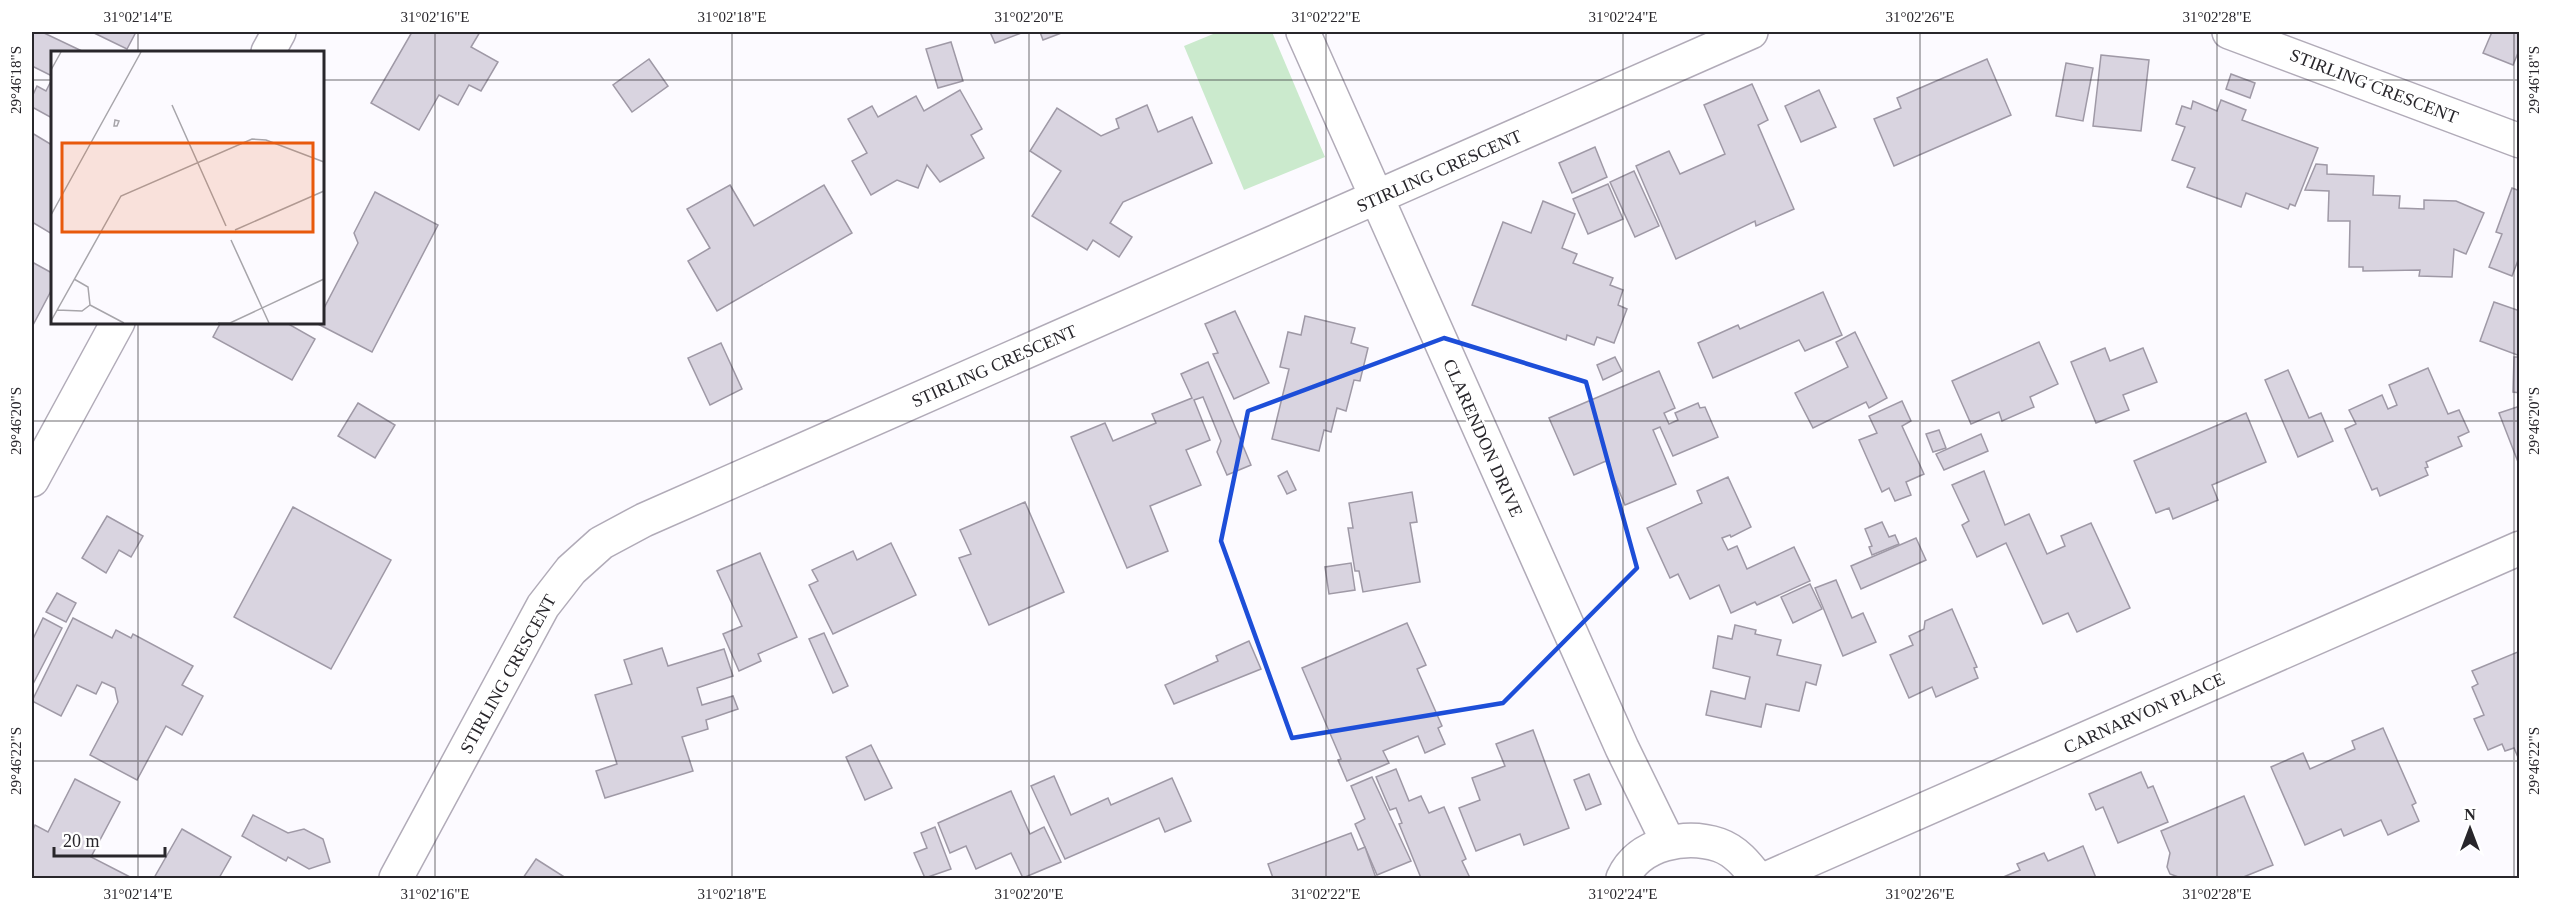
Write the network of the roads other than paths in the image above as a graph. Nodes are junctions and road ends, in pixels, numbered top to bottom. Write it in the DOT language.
graph roads {
  1 [pos="279,32"];
  2 [pos="1303,32"];
  3 [pos="1750,32"];
  4 [pos="2229,32"];
  5 [pos="268,51"];
  6 [pos="2520,141"];
  7 [pos="1376,199"];
  8 [pos="117,324"];
  9 [pos="32,480"];
  10 [pos="2520,548"];
  11 [pos="1668,842"];
  12 [pos="396,879"];
  13 [pos="1623,879"];
  14 [pos="1757,879"];
  15 [pos="1768,879"];
  1 -- 5 [label="street"];
  2 -- 7 [label="street, CLARENDON DRIVE"];
  3 -- 7 [label="street, STIRLING CRESCENT"];
  4 -- 6 [label="street, STIRLING CRESCENT"];
  7 -- 11 [label="street, CLARENDON DRIVE"];
  7 -- 12 [label="street, STIRLING CRESCENT"];
  8 -- 9 [label="street"];
  10 -- 15 [label="street, CARNARVON PLACE"];
  11 -- 13 [label="street"];
  11 -- 14 [label="street"];
}
